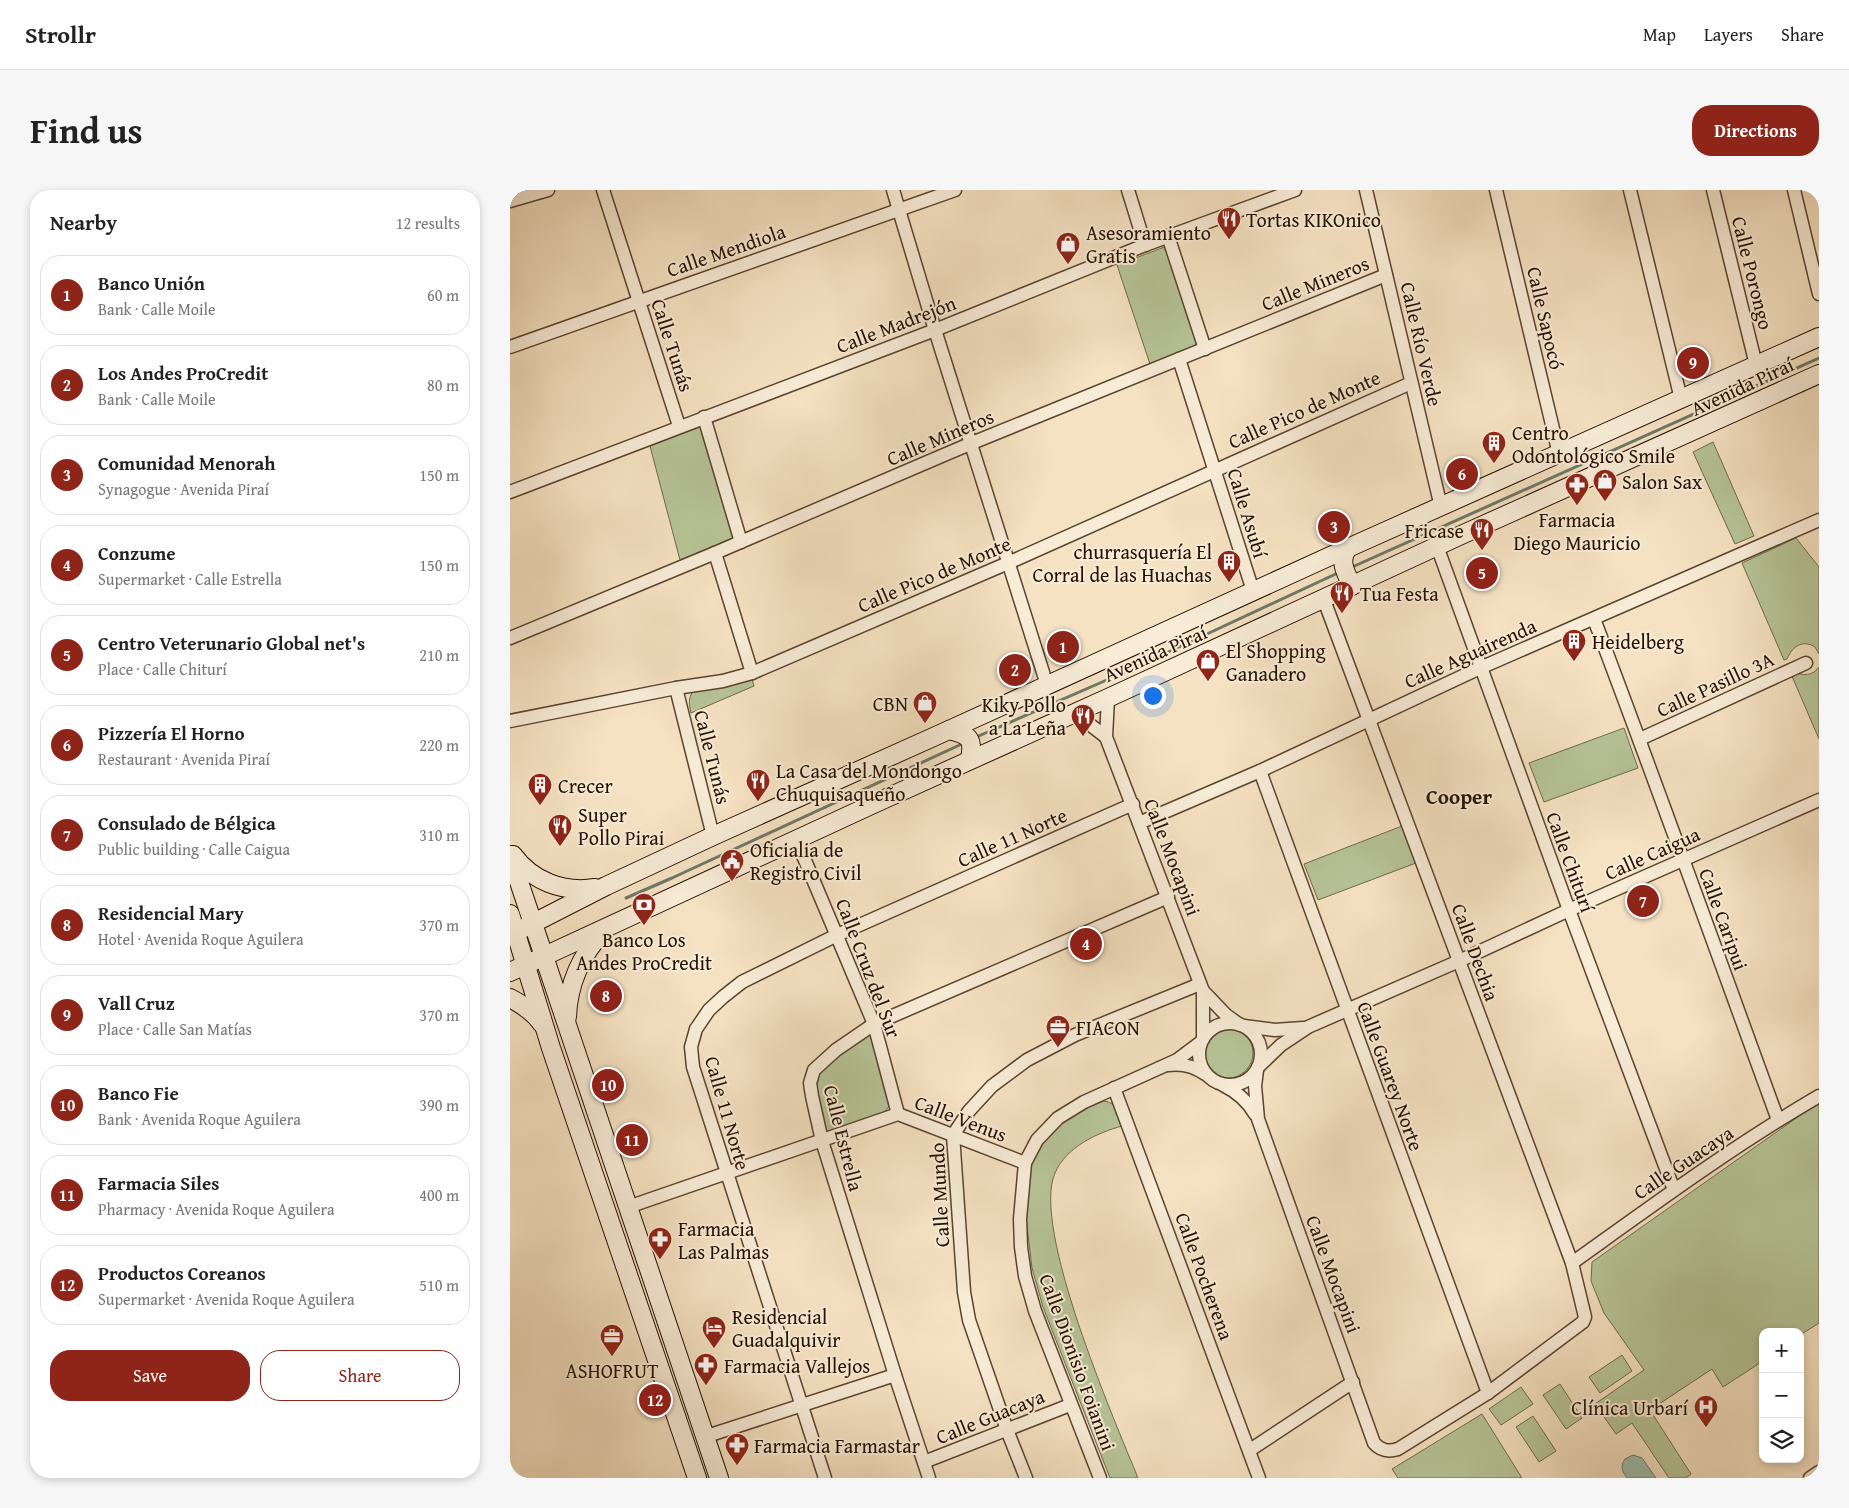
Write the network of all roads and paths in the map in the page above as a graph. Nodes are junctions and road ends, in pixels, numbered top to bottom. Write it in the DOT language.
graph roads {
  1 [pos="548,190"];
  2 [pos="603,190"];
  3 [pos="893,190"];
  4 [pos="955,190"];
  5 [pos="1128,190"];
  6 [pos="1295,190"];
  7 [pos="1366,190"];
  8 [pos="1496,190"];
  9 [pos="1630,190"];
  10 [pos="1713,190"];
  11 [pos="1794,190"];
  12 [pos="510,201"];
  13 [pos="899,210"];
  14 [pos="1168,236"];
  15 [pos="1145,245"];
  16 [pos="1386,275"];
  17 [pos="1819,294"];
  18 [pos="639,300"];
  19 [pos="935,330"];
  20 [pos="1819,337"];
  21 [pos="510,346"];
  22 [pos="1205,349"];
  23 [pos="1179,359"];
  24 [pos="1756,365"];
  25 [pos="1819,374"];
  26 [pos="1411,383"];
  27 [pos="1681,399"];
  28 [pos="704,417"];
  29 [pos="679,426"];
  30 [pos="972,443"];
  31 [pos="1559,454"];
  32 [pos="1214,470"];
  33 [pos="510,492"];
  34 [pos="1441,507"];
  35 [pos="1819,520"];
  36 [pos="741,542"];
  37 [pos="1437,546"];
  38 [pos="1348,548"];
  39 [pos="715,553"];
  40 [pos="1008,563"];
  41 [pos="1348,576"];
  42 [pos="1253,591"];
  43 [pos="1324,600"];
  44 [pos="1594,619"];
  45 [pos="510,638"];
  46 [pos="1806,663"];
  47 [pos="1480,668"];
  48 [pos="752,673"];
  49 [pos="1047,686"];
  50 [pos="676,688"];
  51 [pos="1108,698"];
  52 [pos="1075,712"];
  53 [pos="1370,719"];
  54 [pos="510,721"];
  55 [pos="976,722"];
  56 [pos="953,731"];
  57 [pos="1106,737"];
  58 [pos="1640,739"];
  59 [pos="980,751"];
  60 [pos="1260,772"];
  61 [pos="1819,800"];
  62 [pos="1132,804"];
  63 [pos="1139,823"];
  64 [pos="713,836"];
  65 [pos="796,839"];
  66 [pos="510,850"];
  67 [pos="510,855"];
  68 [pos="1682,860"];
  69 [pos="606,886"];
  70 [pos="1168,897"];
  71 [pos="1569,910"];
  72 [pos="510,914"];
  73 [pos="533,923"];
  74 [pos="612,924"];
  75 [pos="513,934"];
  76 [pos="837,935"];
  77 [pos="544,956"];
  78 [pos="1459,961"];
  79 [pos="518,968"];
  80 [pos="1202,988"];
  81 [pos="510,998"];
  82 [pos="1347,1009"];
  83 [pos="874,1024"];
  84 [pos="567,1025"];
  85 [pos="1241,1026"];
  86 [pos="1308,1027"];
  87 [pos="547,1032"];
  88 [pos="1202,1041"];
  89 [pos="1163,1066"];
  90 [pos="1257,1069"];
  91 [pos="1208,1076"];
  92 [pos="1222,1084"];
  93 [pos="1114,1088"];
  94 [pos="1819,1096"];
  95 [pos="898,1114"];
  96 [pos="1258,1119"];
  97 [pos="1778,1120"];
  98 [pos="953,1135"];
  99 [pos="822,1141"];
  100 [pos="1025,1163"];
  101 [pos="726,1173"];
  102 [pos="1674,1190"];
  103 [pos="628,1207"];
  104 [pos="1572,1263"];
  105 [pos="895,1375"];
  106 [pos="1353,1382"];
  107 [pos="1488,1393"];
  108 [pos="1070,1404"];
  109 [pos="800,1405"];
  110 [pos="1007,1430"];
  111 [pos="704,1436"];
  112 [pos="1250,1450"];
  113 [pos="924,1462"];
  114 [pos="1819,1472"];
  115 [pos="697,1478"];
  116 [pos="719,1478"];
  117 [pos="825,1478"];
  118 [pos="929,1478"];
  119 [pos="1026,1478"];
  120 [pos="1100,1478"];
  121 [pos="1259,1478"];
  122 [pos="1810,1478"];
  1 -- 12 [label="street"];
  2 -- 18 [label="street, Calle Tunás"];
  3 -- 13 [label="street"];
  4 -- 13 [label="street, Calle Mendiola"];
  5 -- 15 [label="street"];
  6 -- 14 [label="street, Calle Madrejón"];
  7 -- 16 [label="street, Calle Río Verde"];
  8 -- 31 [label="street, Calle Sapocó"];
  9 -- 27 [label="street"];
  10 -- 24 [label="street, Calle Porongo"];
  11 -- 17 [label="street"];
  13 -- 18 [label="street, Calle Mendiola"];
  13 -- 19 [label="street"];
  14 -- 15 [label="street, Calle Madrejón"];
  14 -- 22 [label="street"];
  15 -- 19 [label="street, Calle Madrejón"];
  16 -- 22 [label="street, Calle Mineros"];
  16 -- 26 [label="street, Calle Río Verde"];
  18 -- 21 [label="street, Calle Mendiola"];
  18 -- 29 [label="street, Calle Tunás"];
  19 -- 28 [label="street, Calle Madrejón"];
  19 -- 30 [label="street"];
  20 -- 24 [label="main road, Avenida Piraí"];
  22 -- 23 [label="street, Calle Mineros"];
  23 -- 30 [label="street, Calle Mineros"];
  23 -- 32 [label="street, Calle Asubí"];
  24 -- 27 [label="main road, Avenida Piraí"];
  25 -- 37 [label="main road, Avenida Piraí"];
  26 -- 32 [label="street, Calle Pico de Monte"];
  26 -- 34 [label="street, Calle Río Verde"];
  27 -- 31 [label="main road, Avenida Piraí"];
  28 -- 29 [label="street, Calle Madrejón"];
  28 -- 36 [label="street, Calle Tunás"];
  29 -- 33 [label="street, Calle Madrejón"];
  30 -- 36 [label="street, Calle Mineros"];
  30 -- 40 [label="street"];
  31 -- 34 [label="main road, Avenida Piraí"];
  32 -- 40 [label="street, Calle Pico de Monte"];
  32 -- 42 [label="street, Calle Asubí"];
  34 -- 38 [label="main road, Avenida Piraí"];
  35 -- 44 [label="street, Calle Aguairenda"];
  36 -- 39 [label="street, Calle Mineros"];
  37 -- 41 [label="main road, Avenida Piraí"];
  37 -- 47 [label="street, Calle Chiturí"];
  38 -- 41 [label="main road"];
  38 -- 42 [label="main road, Avenida Piraí"];
  39 -- 45 [label="street, Calle Mineros"];
  39 -- 48 [label="street"];
  40 -- 48 [label="street, Calle Pico de Monte"];
  40 -- 49 [label="street"];
  41 -- 43 [label="main road, Avenida Piraí"];
  42 -- 49 [label="main road, Avenida Piraí"];
  43 -- 51 [label="main road, Avenida Piraí"];
  43 -- 53 [label="street, Calle Dechia"];
  44 -- 47 [label="street, Calle Aguairenda"];
  44 -- 58 [label="street, Calle Caripui"];
  46 -- 58 [label="street, Calle Pasillo 3A"];
  47 -- 53 [label="street, Calle Aguairenda"];
  47 -- 71 [label="street, Calle Chiturí"];
  48 -- 50 [label="street, Calle Pico de Monte"];
  49 -- 55 [label="main road, Avenida Piraí"];
  50 -- 54 [label="street, Calle Pico de Monte"];
  50 -- 64 [label="street, Calle Tunás"];
  51 -- 52 [label="main road, Avenida Piraí"];
  51 -- 57 [label="street, Calle Mocapini"];
  52 -- 57 [label="street, Calle Mocapini"];
  52 -- 59 [label="main road, Avenida Piraí"];
  53 -- 60 [label="street, Calle Aguairenda"];
  53 -- 78 [label="street, Calle Dechia"];
  55 -- 56 [label="main road, Avenida Piraí"];
  55 -- 59 [label="main road"];
  56 -- 59 [label="main road"];
  56 -- 64 [label="main road, Avenida Piraí"];
  57 -- 62 [label="street, Calle Mocapini"];
  58 -- 68 [label="street, Calle Caripui"];
  59 -- 65 [label="main road, Avenida Piraí"];
  60 -- 63 [label="street, Calle Aguairenda"];
  60 -- 82 [label="street, Calle Guarey Norte"];
  61 -- 68 [label="street, Calle Caigua"];
  62 -- 63 [label="street, Calle Mocapini"];
  62 -- 76 [label="street, Calle 11 Norte"];
  63 -- 70 [label="street, Calle Mocapini"];
  64 -- 69 [label="main road, Avenida Piraí"];
  65 -- 74 [label="main road, Avenida Piraí"];
  65 -- 76 [label="street, Calle Cruz del Sur"];
  66 -- 69 [label="main road"];
  67 -- 73 [label="main road"];
  68 -- 71 [label="street, Calle Caigua"];
  68 -- 97 [label="street, Calle Caripui"];
  69 -- 73 [label="main road, Avenida Piraí"];
  70 -- 80 [label="street, Calle Mocapini"];
  70 -- 83 [label="street, Calle Estrella"];
  71 -- 78 [label="street, Calle Caigua"];
  71 -- 102 [label="street, Calle Chiturí"];
  72 -- 75 [label="main road"];
  73 -- 75 [label="main road, Avenida Piraí"];
  73 -- 77 [label="main road"];
  74 -- 77 [label="main road, Avenida Piraí"];
  74 -- 84 [label="main road"];
  75 -- 79 [label="main road"];
  76 -- 83 [label="street, Calle Cruz del Sur"];
  76 -- 101 [label="street, Calle 11 Norte"];
  77 -- 79 [label="main road, Avenida Piraí"];
  77 -- 84 [label="main road"];
  78 -- 82 [label="street, Calle Caigua"];
  78 -- 104 [label="street, Calle Dechia"];
  79 -- 87 [label="main road"];
  80 -- 85 [label="street, Calle Mocapini"];
  80 -- 88 [label="street, Calle Mocapini"];
  80 -- 98 [label="street, Calle Mundo"];
  81 -- 87 [label="main road"];
  82 -- 86 [label="street, Calle Caigua"];
  82 -- 107 [label="street, Calle Guarey Norte"];
  83 -- 95 [label="street, Calle Cruz del Sur"];
  83 -- 99 [label="street, Calle Estrella"];
  84 -- 103 [label="main road"];
  85 -- 86 [label="street, Calle Caigua"];
  85 -- 88 [label="street"];
  85 -- 90 [label="street"];
  86 -- 90 [label="street, Calle Caigua"];
  87 -- 115 [label="main road"];
  88 -- 89 [label="street, Calle Dionisio Foianini"];
  88 -- 91 [label="street"];
  89 -- 91 [label="street, Calle Dionisio Foianini"];
  89 -- 93 [label="street, Calle Dionisio Foianini"];
  90 -- 92 [label="street"];
  90 -- 96 [label="street, Calle Mocapini"];
  91 -- 92 [label="street"];
  92 -- 96 [label="street, Calle Mocapini"];
  93 -- 100 [label="street, Calle Dionisio Foianini"];
  93 -- 112 [label="street, Calle Pocherena"];
  94 -- 97 [label="street, Calle Guacaya"];
  95 -- 98 [label="street, Calle Venus"];
  95 -- 99 [label="street, Calle Venus"];
  96 -- 106 [label="street, Calle Mocapini"];
  97 -- 102 [label="street, Calle Guacaya"];
  98 -- 100 [label="street, Calle Venus"];
  98 -- 110 [label="street, Calle Mundo"];
  99 -- 101 [label="street, Calle Venus"];
  99 -- 105 [label="street, Calle Estrella"];
  100 -- 108 [label="street, Calle Dionisio Foianini"];
  101 -- 103 [label="street, Calle Venus"];
  101 -- 109 [label="street, Calle 11 Norte"];
  102 -- 104 [label="street, Calle Guacaya"];
  103 -- 111 [label="main road"];
  104 -- 107 [label="street, Calle Dechia"];
  105 -- 109 [label="street"];
  105 -- 113 [label="street, Calle Estrella"];
  106 -- 107 [label="street, Calle Mocapini"];
  106 -- 112 [label="street"];
  108 -- 110 [label="street, Calle Guacaya"];
  108 -- 120 [label="street, Calle Dionisio Foianini"];
  109 -- 111 [label="street"];
  109 -- 117 [label="street, Calle 11 Norte"];
  110 -- 113 [label="street, Calle Guacaya"];
  110 -- 119 [label="street, Calle Mundo"];
  111 -- 116 [label="main road"];
  112 -- 121 [label="street, Calle Pocherena"];
  113 -- 118 [label="street, Calle Estrella"];
  114 -- 122 [label="street"];
}
